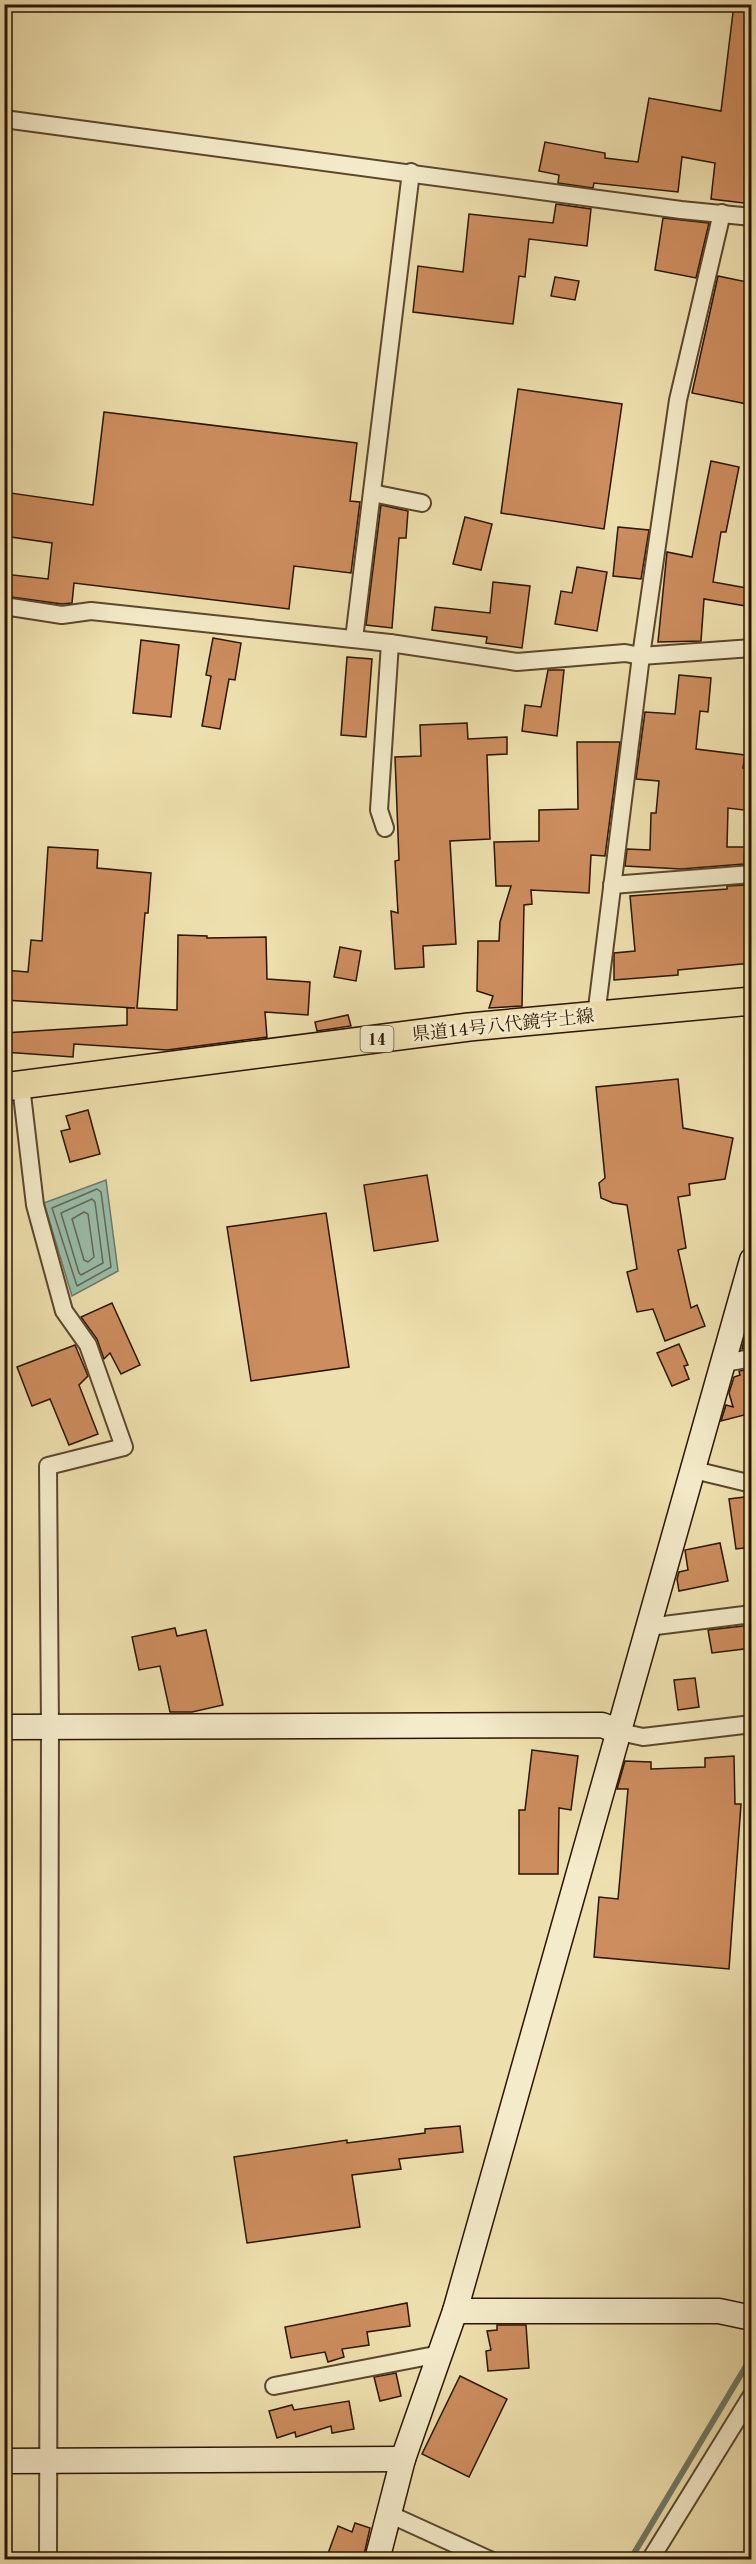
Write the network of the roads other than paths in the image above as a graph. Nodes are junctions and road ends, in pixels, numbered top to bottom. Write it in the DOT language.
graph roads {
  1 [pos="4,119"];
  2 [pos="411,172"];
  3 [pos="722,213"];
  4 [pos="752,217"];
  5 [pos="372,493"];
  6 [pos="422,503"];
  7 [pos="4,606"];
  8 [pos="354,639"];
  9 [pos="390,644"];
  10 [pos="752,648"];
  11 [pos="641,656"];
  12 [pos="385,828"];
  13 [pos="752,874"];
  14 [pos="612,885"];
  15 [pos="752,1001"];
  16 [pos="596,1016"];
  17 [pos="13,1086"];
  18 [pos="752,1260"];
  19 [pos="752,1358"];
  20 [pos="724,1363"];
  21 [pos="694,1470"];
  22 [pos="752,1484"];
  23 [pos="752,1614"];
  24 [pos="648,1627"];
  25 [pos="752,1724"];
  26 [pos="4,1727"];
  27 [pos="50,1728"];
  28 [pos="620,1732"];
  29 [pos="455,2312"];
  30 [pos="752,2318"];
  31 [pos="440,2354"];
  32 [pos="274,2386"];
  33 [pos="752,2395"];
  34 [pos="403,2459"];
  35 [pos="4,2461"];
  36 [pos="48,2461"];
  37 [pos="389,2514"];
  38 [pos="48,2559"];
  39 [pos="377,2559"];
  40 [pos="490,2559"];
  41 [pos="650,2559"];
  1 -- 2 [label="street"];
  2 -- 3 [label="street"];
  2 -- 5 [label="street"];
  3 -- 4 [label="street"];
  3 -- 11 [label="street"];
  5 -- 6 [label="street"];
  5 -- 8 [label="street"];
  7 -- 8 [label="street"];
  8 -- 9 [label="street"];
  9 -- 11 [label="street"];
  9 -- 12 [label="street"];
  10 -- 11 [label="street"];
  11 -- 14 [label="street"];
  13 -- 14 [label="street"];
  14 -- 16 [label="street"];
  15 -- 16 [label="main road, 県道14号八代鏡宇土線 / 14"];
  16 -- 17 [label="main road, 県道14号八代鏡宇土線 / 14"];
  17 -- 27 [label="street"];
  18 -- 20 [label="street"];
  19 -- 20 [label="street"];
  20 -- 21 [label="street"];
  21 -- 22 [label="street"];
  21 -- 24 [label="street"];
  23 -- 24 [label="street"];
  24 -- 28 [label="street"];
  25 -- 28 [label="street"];
  26 -- 27 [label="street"];
  27 -- 28 [label="street"];
  27 -- 36 [label="street"];
  28 -- 29 [label="street"];
  29 -- 30 [label="street"];
  29 -- 31 [label="street"];
  31 -- 32 [label="street"];
  31 -- 34 [label="street"];
  33 -- 41 [label="street"];
  34 -- 36 [label="street"];
  34 -- 37 [label="street"];
  35 -- 36 [label="street"];
  36 -- 38 [label="street"];
  37 -- 39 [label="street"];
  37 -- 40 [label="street"];
}
